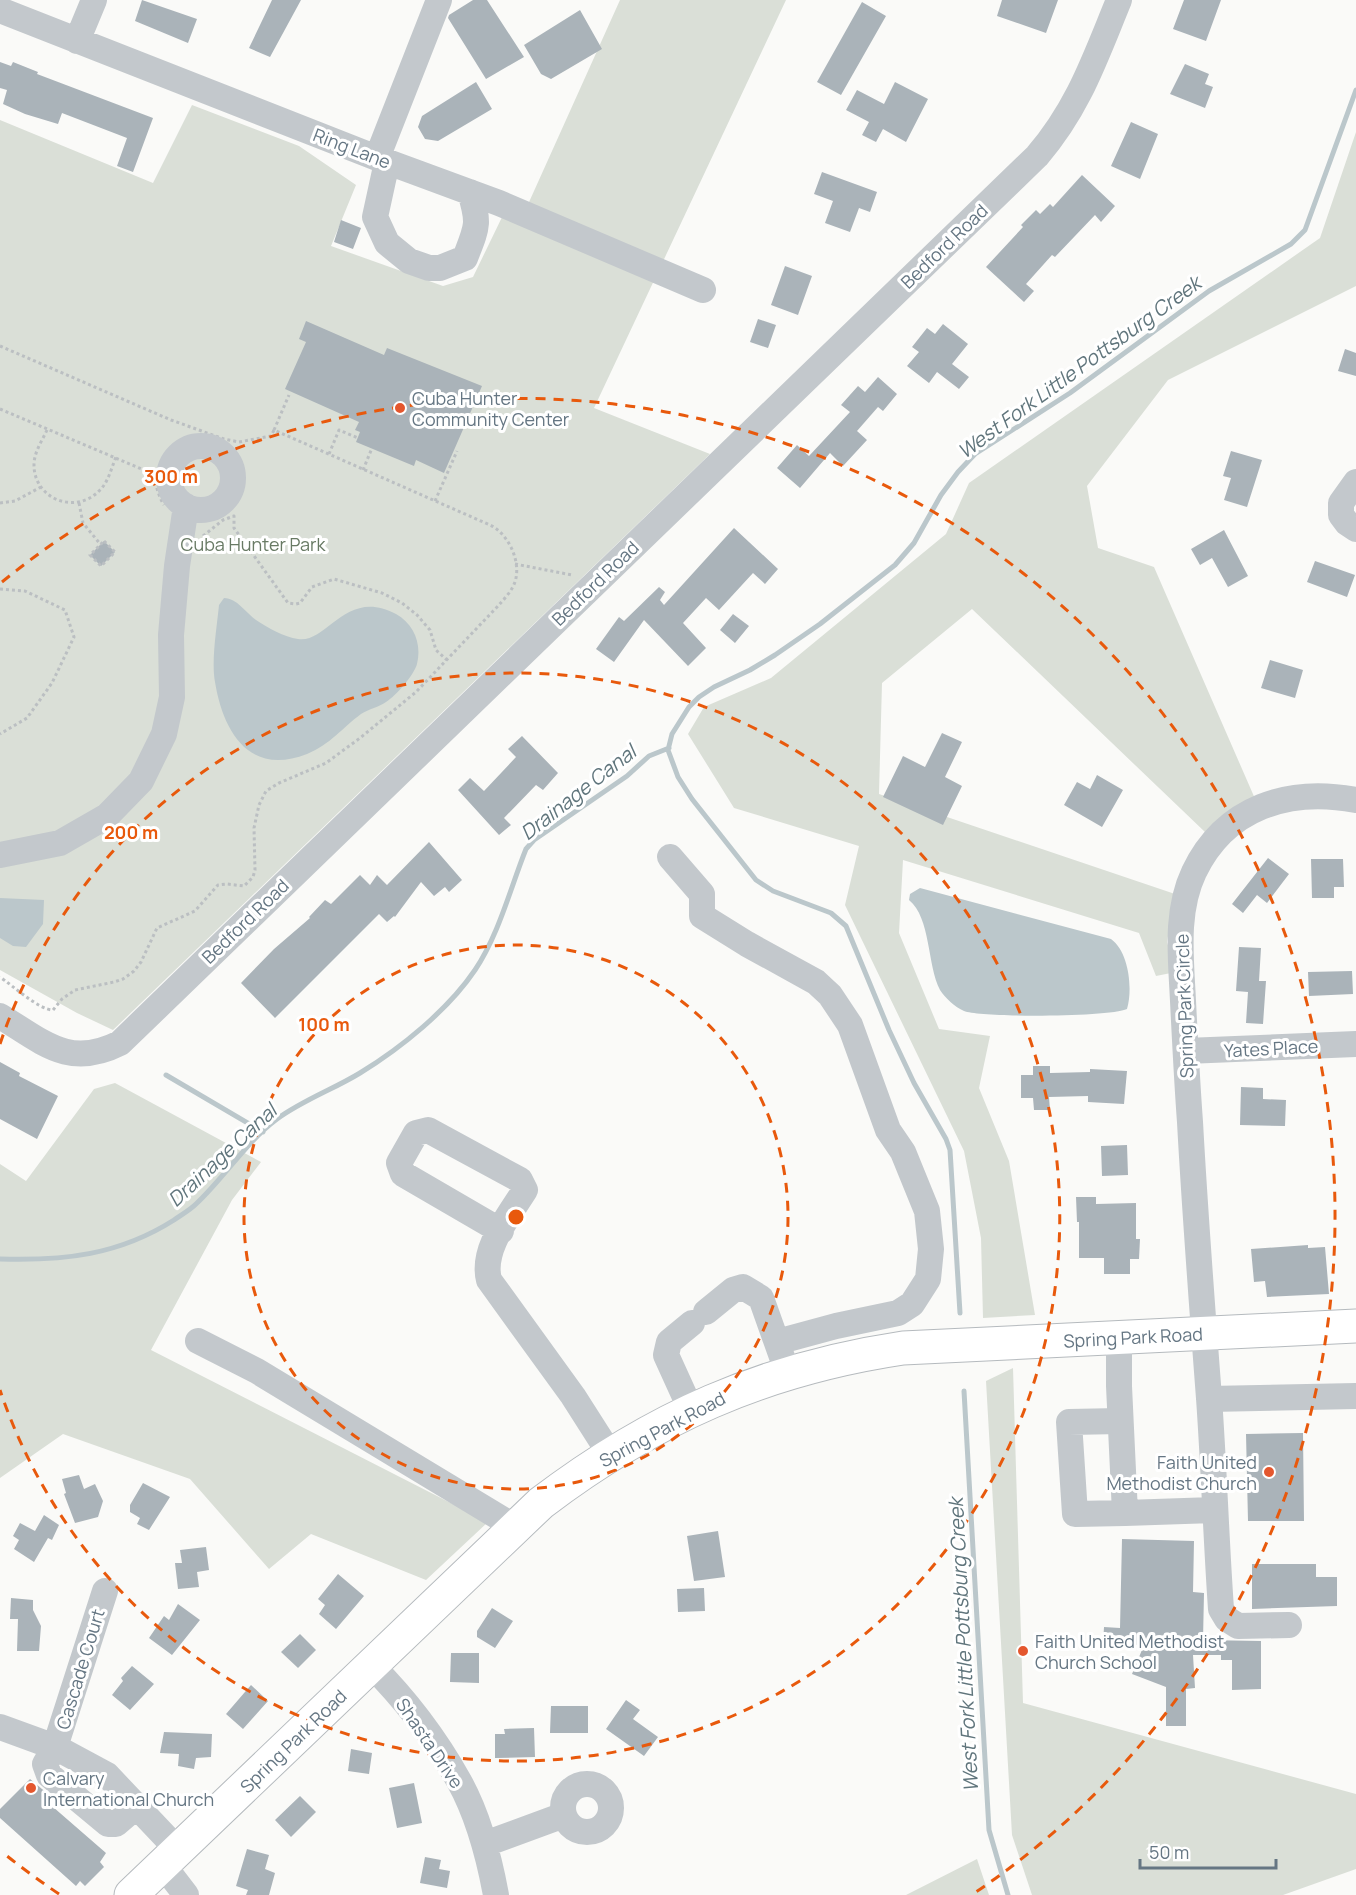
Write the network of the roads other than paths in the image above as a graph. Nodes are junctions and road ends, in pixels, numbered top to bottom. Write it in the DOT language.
graph roads {
  1 [pos="94,0"];
  2 [pos="439,0"];
  3 [pos="1119,0"];
  4 [pos="0,10"];
  5 [pos="77,41"];
  6 [pos="382,160"];
  7 [pos="470,192"];
  8 [pos="703,290"];
  9 [pos="1356,482"];
  10 [pos="192,522"];
  11 [pos="1348,522"];
  12 [pos="1356,800"];
  13 [pos="0,855"];
  14 [pos="670,857"];
  15 [pos="0,1016"];
  16 [pos="1356,1044"];
  17 [pos="1186,1051"];
  18 [pos="501,1231"];
  19 [pos="1356,1326"];
  20 [pos="1203,1334"];
  21 [pos="1119,1337"];
  22 [pos="198,1341"];
  23 [pos="777,1342"];
  24 [pos="787,1374"];
  25 [pos="1356,1396"];
  26 [pos="1209,1399"];
  27 [pos="691,1410"];
  28 [pos="1120,1413"];
  29 [pos="610,1455"];
  30 [pos="1214,1510"];
  31 [pos="1125,1513"];
  32 [pos="515,1527"];
  33 [pos="105,1591"];
  34 [pos="1290,1625"];
  35 [pos="372,1666"];
  36 [pos="0,1727"];
  37 [pos="55,1747"];
  38 [pos="137,1806"];
  39 [pos="564,1815"];
  40 [pos="485,1844"];
  41 [pos="170,1857"];
  42 [pos="131,1895"];
  43 [pos="186,1895"];
  44 [pos="496,1895"];
  1 -- 5 [label="street"];
  2 -- 6 [label="street"];
  3 -- 15 [label="street, Bedford Road"];
  4 -- 5 [label="street, Ring Lane"];
  5 -- 6 [label="street, Ring Lane"];
  6 -- 7 [label="street, Ring Lane"];
  6 -- 7 [label="street"];
  7 -- 8 [label="street, Ring Lane"];
  9 -- 11 [label="street"];
  10 -- 13 [label="street"];
  12 -- 17 [label="street, Spring Park Circle"];
  14 -- 23 [label="street"];
  16 -- 17 [label="street, Yates Place"];
  17 -- 20 [label="street, Spring Park Circle"];
  18 -- 18 [label="street"];
  18 -- 29 [label="street"];
  19 -- 20 [label="main road, Spring Park Road"];
  20 -- 21 [label="main road, Spring Park Road"];
  20 -- 26 [label="street, Spring Park Circle"];
  21 -- 24 [label="main road, Spring Park Road"];
  21 -- 28 [label="street"];
  22 -- 32 [label="street"];
  23 -- 24 [label="street"];
  23 -- 27 [label="street"];
  24 -- 27 [label="main road, Spring Park Road"];
  25 -- 26 [label="street"];
  26 -- 30 [label="street, Spring Park Circle"];
  27 -- 29 [label="main road, Spring Park Road"];
  28 -- 31 [label="street"];
  28 -- 31 [label="street"];
  29 -- 32 [label="main road, Spring Park Road"];
  30 -- 31 [label="street"];
  30 -- 34 [label="street, Spring Park Circle"];
  32 -- 35 [label="main road, Spring Park Road"];
  33 -- 37 [label="street, Cascade Court"];
  35 -- 40 [label="street, Shasta Drive"];
  35 -- 41 [label="main road, Spring Park Road"];
  36 -- 37 [label="street"];
  37 -- 38 [label="street"];
  37 -- 38 [label="street, Cascade Court"];
  38 -- 41 [label="street"];
  39 -- 40 [label="street"];
  40 -- 44 [label="street, Shasta Drive"];
  41 -- 42 [label="main road, Spring Park Road"];
  41 -- 43 [label="street"];
}
